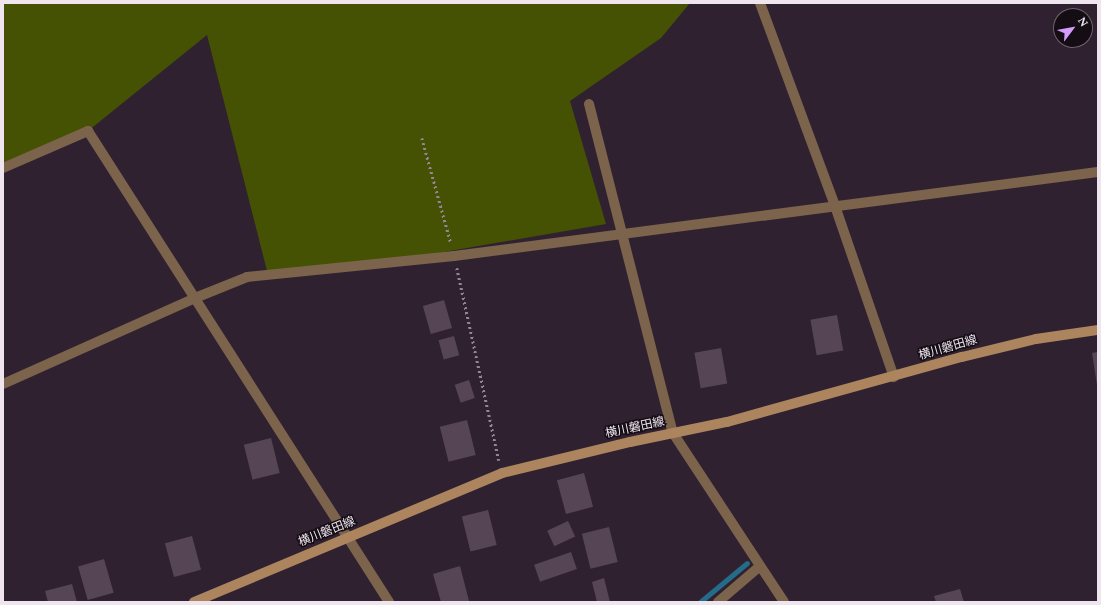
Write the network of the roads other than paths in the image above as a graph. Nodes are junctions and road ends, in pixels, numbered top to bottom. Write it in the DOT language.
graph roads {
  1 [pos="760,3"];
  2 [pos="589,104"];
  3 [pos="3,168"];
  4 [pos="1098,172"];
  5 [pos="835,206"];
  6 [pos="622,234"];
  7 [pos="195,298"];
  8 [pos="1098,330"];
  9 [pos="894,377"];
  10 [pos="3,384"];
  11 [pos="674,433"];
  12 [pos="349,537"];
  13 [pos="760,566"];
  14 [pos="194,602"];
  15 [pos="389,602"];
  16 [pos="718,602"];
  17 [pos="784,602"];
  1 -- 5 [label="street"];
  2 -- 6 [label="street"];
  3 -- 7 [label="street"];
  4 -- 5 [label="street"];
  5 -- 6 [label="street"];
  5 -- 9 [label="street"];
  6 -- 7 [label="street"];
  6 -- 11 [label="street"];
  7 -- 10 [label="street"];
  7 -- 12 [label="street"];
  8 -- 9 [label="main road, 横川磐田線"];
  9 -- 11 [label="main road, 横川磐田線"];
  11 -- 12 [label="main road, 横川磐田線"];
  11 -- 13 [label="street"];
  12 -- 14 [label="main road, 横川磐田線"];
  12 -- 15 [label="street"];
  13 -- 16 [label="street"];
  13 -- 17 [label="street"];
}
